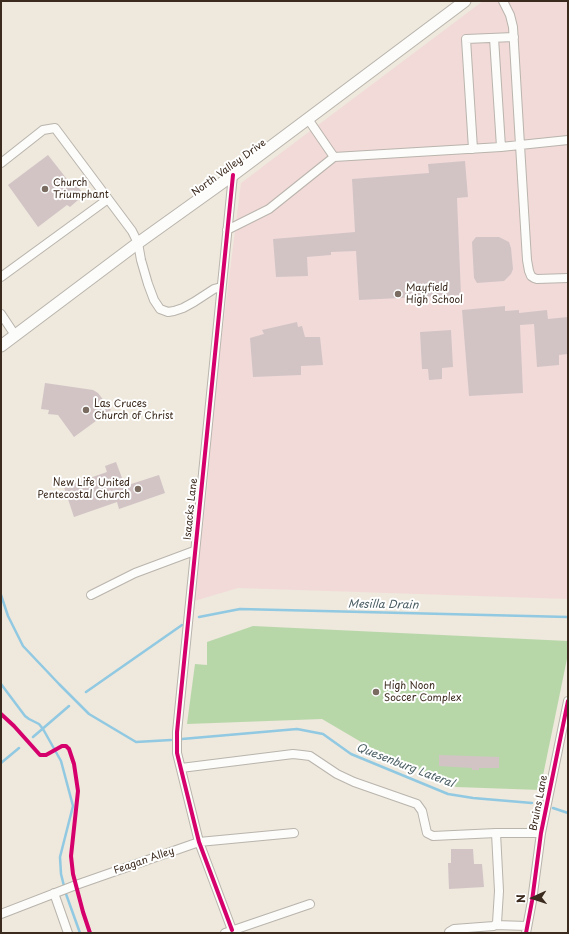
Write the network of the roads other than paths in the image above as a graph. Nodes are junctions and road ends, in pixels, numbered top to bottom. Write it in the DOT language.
graph roads {
  1 [pos="464,1"];
  2 [pos="503,1"];
  3 [pos="514,37"];
  4 [pos="494,38"];
  5 [pos="308,119"];
  6 [pos="568,140"];
  7 [pos="520,145"];
  8 [pos="501,148"];
  9 [pos="473,149"];
  10 [pos="334,157"];
  11 [pos="1,163"];
  12 [pos="233,175"];
  13 [pos="108,199"];
  14 [pos="227,230"];
  15 [pos="138,243"];
  16 [pos="1,277"];
  17 [pos="568,278"];
  18 [pos="221,287"];
  19 [pos="1,314"];
  20 [pos="15,335"];
  21 [pos="1,346"];
  22 [pos="194,551"];
  23 [pos="91,594"];
  24 [pos="568,701"];
  25 [pos="181,768"];
  26 [pos="294,832"];
  27 [pos="496,833"];
  28 [pos="541,833"];
  29 [pos="199,842"];
  30 [pos="54,893"];
  31 [pos="310,904"];
  32 [pos="1,914"];
  33 [pos="495,925"];
  34 [pos="526,930"];
  35 [pos="228,932"];
  36 [pos="68,933"];
  37 [pos="449,933"];
  1 -- 5 [label="main road, North Valley Drive"];
  2 -- 3 [label="street"];
  3 -- 4 [label="street"];
  3 -- 7 [label="street"];
  4 -- 8 [label="street"];
  4 -- 9 [label="street"];
  5 -- 10 [label="street"];
  5 -- 12 [label="main road, North Valley Drive"];
  6 -- 7 [label="street"];
  7 -- 8 [label="street"];
  7 -- 17 [label="street"];
  8 -- 9 [label="street"];
  9 -- 10 [label="street"];
  10 -- 14 [label="street"];
  11 -- 13 [label="street"];
  12 -- 14 [label="street, Isaacks Lane"];
  12 -- 15 [label="main road, North Valley Drive"];
  13 -- 15 [label="street"];
  13 -- 16 [label="street"];
  14 -- 18 [label="street, Isaacks Lane"];
  15 -- 18 [label="street"];
  15 -- 20 [label="main road, North Valley Drive"];
  18 -- 22 [label="street, Isaacks Lane"];
  19 -- 20 [label="street"];
  20 -- 21 [label="main road, North Valley Drive"];
  22 -- 23 [label="street"];
  22 -- 25 [label="street, Isaacks Lane"];
  24 -- 28 [label="street, Bruins Lane"];
  25 -- 27 [label="street"];
  25 -- 29 [label="street, Isaacks Lane"];
  26 -- 29 [label="street, Feagan Alley"];
  27 -- 28 [label="street"];
  27 -- 33 [label="street"];
  28 -- 34 [label="street, Bruins Lane"];
  29 -- 30 [label="street, Feagan Alley"];
  29 -- 35 [label="street, Isaacks Lane"];
  30 -- 32 [label="street, Feagan Alley"];
  30 -- 36 [label="street"];
  31 -- 35 [label="street"];
  33 -- 34 [label="street"];
  33 -- 37 [label="street"];
}
